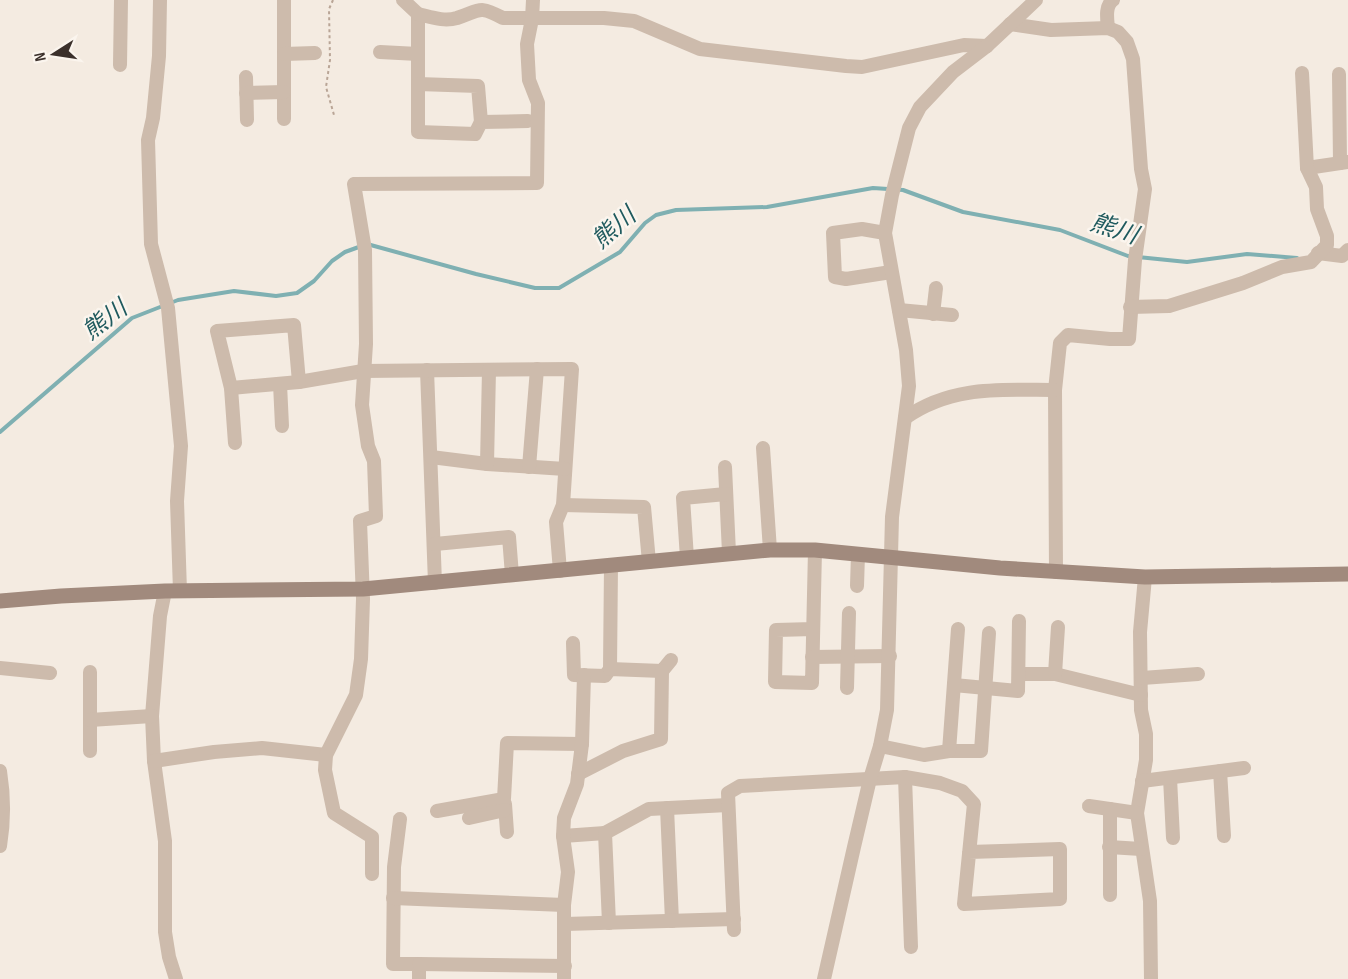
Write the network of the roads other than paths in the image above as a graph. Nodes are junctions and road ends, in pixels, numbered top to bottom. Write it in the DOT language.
graph roads {
  1 [pos="121,0"];
  2 [pos="160,0"];
  3 [pos="284,0"];
  4 [pos="403,0"];
  5 [pos="533,0"];
  6 [pos="1036,0"];
  7 [pos="1113,0"];
  8 [pos="418,14"];
  9 [pos="532,19"];
  10 [pos="1010,24"];
  11 [pos="1108,28"];
  12 [pos="987,46"];
  13 [pos="380,52"];
  14 [pos="315,53"];
  15 [pos="284,54"];
  16 [pos="418,54"];
  17 [pos="120,65"];
  18 [pos="1302,73"];
  19 [pos="1339,74"];
  20 [pos="246,77"];
  21 [pos="418,84"];
  22 [pos="284,92"];
  23 [pos="246,93"];
  24 [pos="284,119"];
  25 [pos="247,120"];
  26 [pos="528,121"];
  27 [pos="481,122"];
  28 [pos="1344,162"];
  29 [pos="1307,168"];
  30 [pos="885,233"];
  31 [pos="1348,250"];
  32 [pos="1315,258"];
  33 [pos="891,272"];
  34 [pos="936,288"];
  35 [pos="1130,307"];
  36 [pos="898,310"];
  37 [pos="933,314"];
  38 [pos="952,315"];
  39 [pos="537,369"];
  40 [pos="427,370"];
  41 [pos="489,370"];
  42 [pos="363,371"];
  43 [pos="299,382"];
  44 [pos="280,384"];
  45 [pos="231,388"];
  46 [pos="1055,390"];
  47 [pos="905,418"];
  48 [pos="282,426"];
  49 [pos="235,444"];
  50 [pos="763,448"];
  51 [pos="431,457"];
  52 [pos="487,464"];
  53 [pos="529,467"];
  54 [pos="725,468"];
  55 [pos="565,469"];
  56 [pos="726,494"];
  57 [pos="563,505"];
  58 [pos="435,544"];
  59 [pos="770,550"];
  60 [pos="815,550"];
  61 [pos="729,553"];
  62 [pos="858,554"];
  63 [pos="890,557"];
  64 [pos="687,558"];
  65 [pos="649,562"];
  66 [pos="611,565"];
  67 [pos="560,571"];
  68 [pos="1056,572"];
  69 [pos="1348,574"];
  70 [pos="512,575"];
  71 [pos="1145,577"];
  72 [pos="435,583"];
  73 [pos="857,586"];
  74 [pos="363,589"];
  75 [pos="172,591"];
  76 [pos="0,601"];
  77 [pos="849,613"];
  78 [pos="1019,621"];
  79 [pos="1058,627"];
  80 [pos="813,629"];
  81 [pos="958,629"];
  82 [pos="989,633"];
  83 [pos="573,644"];
  84 [pos="849,656"];
  85 [pos="890,656"];
  86 [pos="812,657"];
  87 [pos="0,668"];
  88 [pos="610,669"];
  89 [pos="90,672"];
  90 [pos="50,673"];
  91 [pos="1019,674"];
  92 [pos="1055,674"];
  93 [pos="1198,674"];
  94 [pos="584,675"];
  95 [pos="1142,678"];
  96 [pos="954,685"];
  97 [pos="847,688"];
  98 [pos="986,688"];
  99 [pos="1142,695"];
  100 [pos="152,716"];
  101 [pos="90,720"];
  102 [pos="582,744"];
  103 [pos="880,746"];
  104 [pos="90,751"];
  105 [pos="949,751"];
  106 [pos="326,755"];
  107 [pos="154,761"];
  108 [pos="1244,768"];
  109 [pos="0,771"];
  110 [pos="1220,771"];
  111 [pos="578,774"];
  112 [pos="905,777"];
  113 [pos="1170,778"];
  114 [pos="870,779"];
  115 [pos="1142,781"];
  116 [pos="505,805"];
  117 [pos="728,805"];
  118 [pos="1089,806"];
  119 [pos="667,808"];
  120 [pos="1110,809"];
  121 [pos="437,811"];
  122 [pos="1137,813"];
  123 [pos="469,818"];
  124 [pos="400,819"];
  125 [pos="507,832"];
  126 [pos="605,833"];
  127 [pos="563,836"];
  128 [pos="1224,836"];
  129 [pos="1173,838"];
  130 [pos="0,846"];
  131 [pos="1109,846"];
  132 [pos="1141,849"];
  133 [pos="969,852"];
  134 [pos="372,874"];
  135 [pos="1110,895"];
  136 [pos="393,898"];
  137 [pos="564,905"];
  138 [pos="672,921"];
  139 [pos="609,923"];
  140 [pos="565,924"];
  141 [pos="911,947"];
  142 [pos="419,964"];
  143 [pos="484,972"];
  144 [pos="565,973"];
  145 [pos="176,979"];
  146 [pos="419,979"];
  147 [pos="824,979"];
  148 [pos="1151,979"];
  1 -- 17 [label="street"];
  2 -- 75 [label="street"];
  3 -- 15 [label="street"];
  4 -- 8 [label="street"];
  5 -- 9 [label="street"];
  6 -- 10 [label="street"];
  7 -- 11 [label="street"];
  8 -- 9 [label="street"];
  8 -- 16 [label="street"];
  9 -- 12 [label="street"];
  9 -- 42 [label="street"];
  10 -- 11 [label="street"];
  10 -- 12 [label="street"];
  11 -- 35 [label="street"];
  12 -- 30 [label="street"];
  13 -- 16 [label="street"];
  14 -- 15 [label="street"];
  15 -- 22 [label="street"];
  16 -- 21 [label="street"];
  18 -- 29 [label="street"];
  19 -- 28 [label="street"];
  20 -- 23 [label="street"];
  21 -- 27 [label="street"];
  21 -- 27 [label="street"];
  22 -- 23 [label="street"];
  22 -- 24 [label="street"];
  23 -- 25 [label="street"];
  26 -- 27 [label="street"];
  28 -- 29 [label="street"];
  29 -- 32 [label="street"];
  30 -- 33 [label="street"];
  30 -- 33 [label="street"];
  31 -- 32 [label="street"];
  32 -- 35 [label="street"];
  33 -- 36 [label="street"];
  34 -- 37 [label="street"];
  35 -- 46 [label="street"];
  36 -- 37 [label="street"];
  36 -- 47 [label="street"];
  37 -- 38 [label="street"];
  39 -- 41 [label="street"];
  39 -- 53 [label="street"];
  39 -- 55 [label="street"];
  40 -- 41 [label="street"];
  40 -- 42 [label="street"];
  40 -- 51 [label="street"];
  41 -- 52 [label="street"];
  42 -- 43 [label="street"];
  42 -- 74 [label="street"];
  43 -- 44 [label="street"];
  43 -- 45 [label="street"];
  44 -- 45 [label="street"];
  44 -- 48 [label="street"];
  45 -- 49 [label="street"];
  46 -- 47 [label="street"];
  46 -- 68 [label="street"];
  47 -- 63 [label="street"];
  50 -- 59 [label="street"];
  51 -- 52 [label="street"];
  51 -- 58 [label="street"];
  52 -- 53 [label="street"];
  53 -- 55 [label="street"];
  54 -- 56 [label="street"];
  55 -- 57 [label="street"];
  56 -- 61 [label="street"];
  56 -- 64 [label="street"];
  57 -- 65 [label="street"];
  57 -- 67 [label="street"];
  58 -- 70 [label="street"];
  58 -- 72 [label="street"];
  59 -- 60 [label="street"];
  59 -- 61 [label="street"];
  60 -- 62 [label="street"];
  60 -- 80 [label="street"];
  61 -- 64 [label="street"];
  62 -- 63 [label="street"];
  62 -- 73 [label="street"];
  63 -- 68 [label="street"];
  63 -- 85 [label="street"];
  64 -- 65 [label="street"];
  65 -- 66 [label="street"];
  66 -- 67 [label="street"];
  66 -- 88 [label="street"];
  67 -- 70 [label="street"];
  68 -- 71 [label="street"];
  69 -- 71 [label="street"];
  70 -- 72 [label="street"];
  71 -- 95 [label="street"];
  72 -- 74 [label="street"];
  74 -- 75 [label="street"];
  74 -- 106 [label="street"];
  75 -- 76 [label="street"];
  75 -- 100 [label="street"];
  77 -- 84 [label="street"];
  78 -- 91 [label="street"];
  79 -- 92 [label="street"];
  80 -- 86 [label="street"];
  80 -- 86 [label="street"];
  81 -- 96 [label="street"];
  82 -- 98 [label="street"];
  83 -- 94 [label="street"];
  84 -- 85 [label="street"];
  84 -- 86 [label="street"];
  84 -- 97 [label="street"];
  85 -- 103 [label="street"];
  87 -- 90 [label="street"];
  88 -- 94 [label="street"];
  88 -- 111 [label="street"];
  89 -- 101 [label="street"];
  91 -- 92 [label="street"];
  91 -- 98 [label="street"];
  92 -- 99 [label="street"];
  93 -- 95 [label="street"];
  94 -- 102 [label="street"];
  95 -- 99 [label="street"];
  96 -- 98 [label="street"];
  96 -- 105 [label="street"];
  98 -- 105 [label="street"];
  99 -- 115 [label="street"];
  100 -- 101 [label="street"];
  100 -- 107 [label="street"];
  101 -- 104 [label="street"];
  102 -- 111 [label="street"];
  102 -- 116 [label="street"];
  103 -- 105 [label="street"];
  103 -- 114 [label="street"];
  106 -- 107 [label="street"];
  106 -- 134 [label="street"];
  107 -- 145 [label="street"];
  108 -- 110 [label="street"];
  109 -- 130 [label="street"];
  110 -- 113 [label="street"];
  110 -- 128 [label="street"];
  111 -- 127 [label="street"];
  112 -- 114 [label="street"];
  112 -- 133 [label="street"];
  112 -- 141 [label="street"];
  113 -- 115 [label="street"];
  113 -- 129 [label="street"];
  114 -- 117 [label="street"];
  114 -- 147 [label="street"];
  115 -- 122 [label="street"];
  116 -- 121 [label="street"];
  116 -- 123 [label="street"];
  116 -- 125 [label="street"];
  117 -- 119 [label="street"];
  117 -- 138 [label="street"];
  118 -- 120 [label="street"];
  119 -- 126 [label="street"];
  119 -- 138 [label="street"];
  120 -- 122 [label="street"];
  120 -- 131 [label="street"];
  122 -- 132 [label="street"];
  124 -- 136 [label="street"];
  126 -- 127 [label="street"];
  126 -- 139 [label="street"];
  127 -- 137 [label="street"];
  131 -- 132 [label="street"];
  131 -- 135 [label="street"];
  132 -- 148 [label="street"];
  133 -- 133 [label="street"];
  136 -- 137 [label="street"];
  136 -- 142 [label="street"];
  137 -- 140 [label="street"];
  138 -- 139 [label="street"];
  139 -- 140 [label="street"];
  140 -- 144 [label="street"];
  142 -- 143 [label="street"];
  142 -- 146 [label="street"];
  143 -- 144 [label="street"];
}
